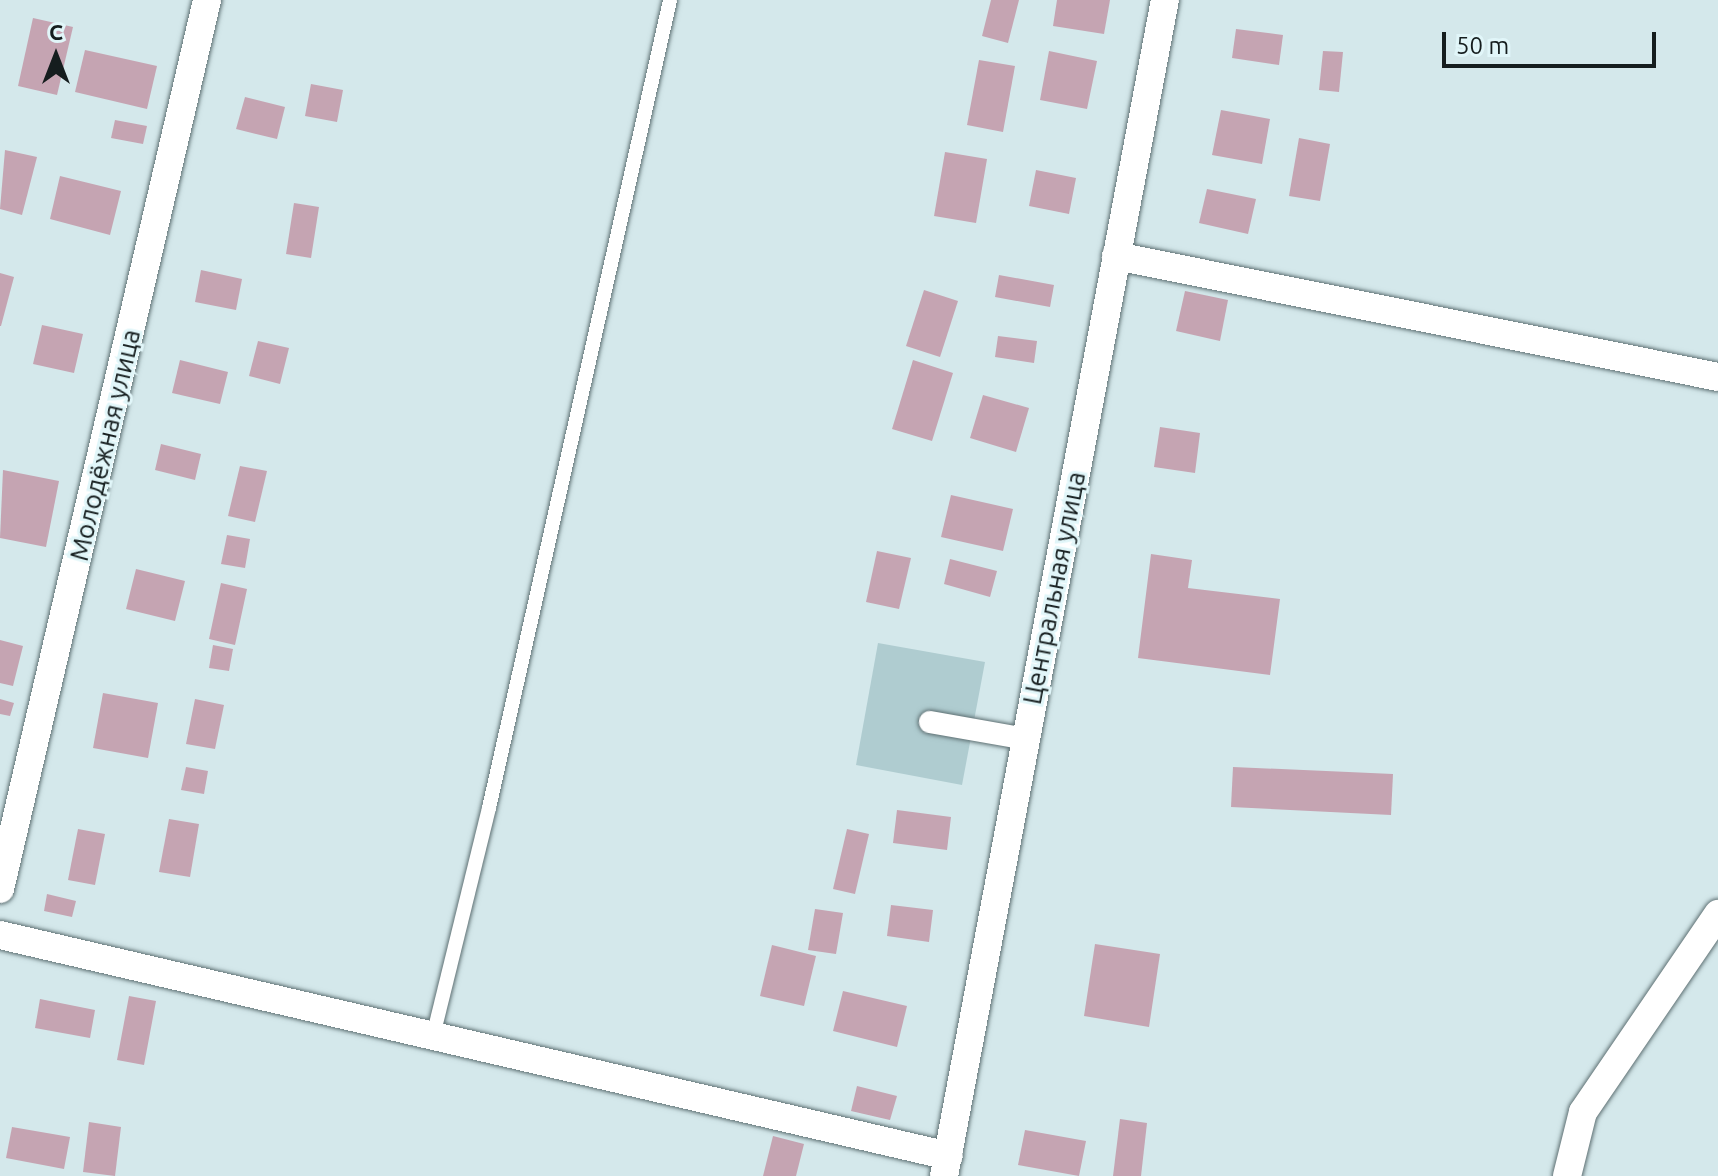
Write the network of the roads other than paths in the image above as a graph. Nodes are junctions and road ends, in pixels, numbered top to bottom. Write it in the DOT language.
graph roads {
  1 [pos="207,0"];
  2 [pos="670,0"];
  3 [pos="1165,0"];
  4 [pos="1116,256"];
  5 [pos="1718,377"];
  6 [pos="930,722"];
  7 [pos="1026,739"];
  8 [pos="0,889"];
  9 [pos="1718,914"];
  10 [pos="0,935"];
  11 [pos="433,1036"];
  12 [pos="946,1166"];
  13 [pos="1567,1176"];
  1 -- 8 [label="street, Молодёжная улица"];
  2 -- 11 [label="lane"];
  3 -- 4 [label="street, Центральная улица"];
  4 -- 5 [label="street"];
  4 -- 7 [label="street, Центральная улица"];
  6 -- 7 [label="street"];
  7 -- 12 [label="street, Центральная улица"];
  9 -- 13 [label="street"];
  10 -- 11 [label="street"];
  11 -- 12 [label="street"];
}
